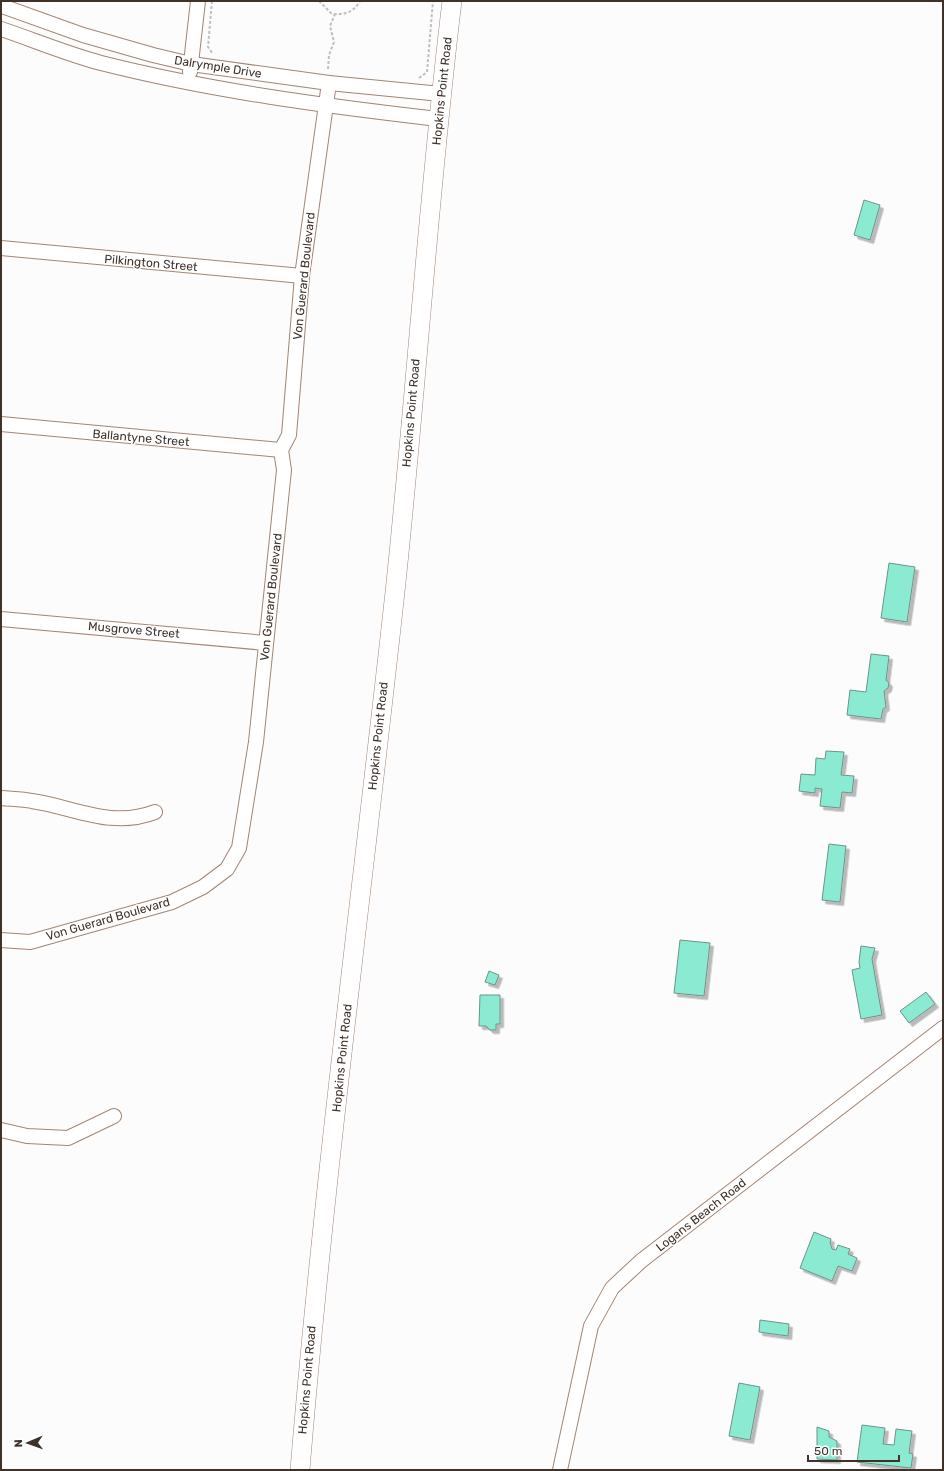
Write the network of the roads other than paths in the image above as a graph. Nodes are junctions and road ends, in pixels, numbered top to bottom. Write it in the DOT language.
graph roads {
  1 [pos="198,1"];
  2 [pos="452,1"];
  3 [pos="2,6"];
  4 [pos="1,29"];
  5 [pos="191,64"];
  6 [pos="328,78"];
  7 [pos="190,83"];
  8 [pos="440,94"];
  9 [pos="325,106"];
  10 [pos="438,120"];
  11 [pos="1,248"];
  12 [pos="302,276"];
  13 [pos="1,424"];
  14 [pos="281,450"];
  15 [pos="1,619"];
  16 [pos="266,643"];
  17 [pos="1,798"];
  18 [pos="155,812"];
  19 [pos="1,940"];
  20 [pos="943,1028"];
  21 [pos="114,1116"];
  22 [pos="1,1130"];
  23 [pos="300,1470"];
  24 [pos="560,1470"];
  1 -- 5 [label="street"];
  2 -- 8 [label="street, Hopkins Point Road"];
  3 -- 5 [label="street, Dalrymple Drive"];
  4 -- 7 [label="street, Dalrymple Drive"];
  5 -- 6 [label="street, Dalrymple Drive"];
  5 -- 7 [label="street"];
  6 -- 8 [label="street, Dalrymple Drive"];
  6 -- 9 [label="street, Von Guerard Boulevard"];
  7 -- 9 [label="street, Dalrymple Drive"];
  8 -- 10 [label="street, Hopkins Point Road"];
  9 -- 10 [label="street, Dalrymple Drive"];
  9 -- 12 [label="street, Von Guerard Boulevard"];
  10 -- 23 [label="street, Hopkins Point Road"];
  11 -- 12 [label="street, Pilkington Street"];
  12 -- 14 [label="street, Von Guerard Boulevard"];
  13 -- 14 [label="street, Ballantyne Street"];
  14 -- 16 [label="street, Von Guerard Boulevard"];
  15 -- 16 [label="street, Musgrove Street"];
  16 -- 19 [label="street, Von Guerard Boulevard"];
  17 -- 18 [label="street"];
  20 -- 24 [label="street, Logans Beach Road"];
  21 -- 22 [label="street"];
}
